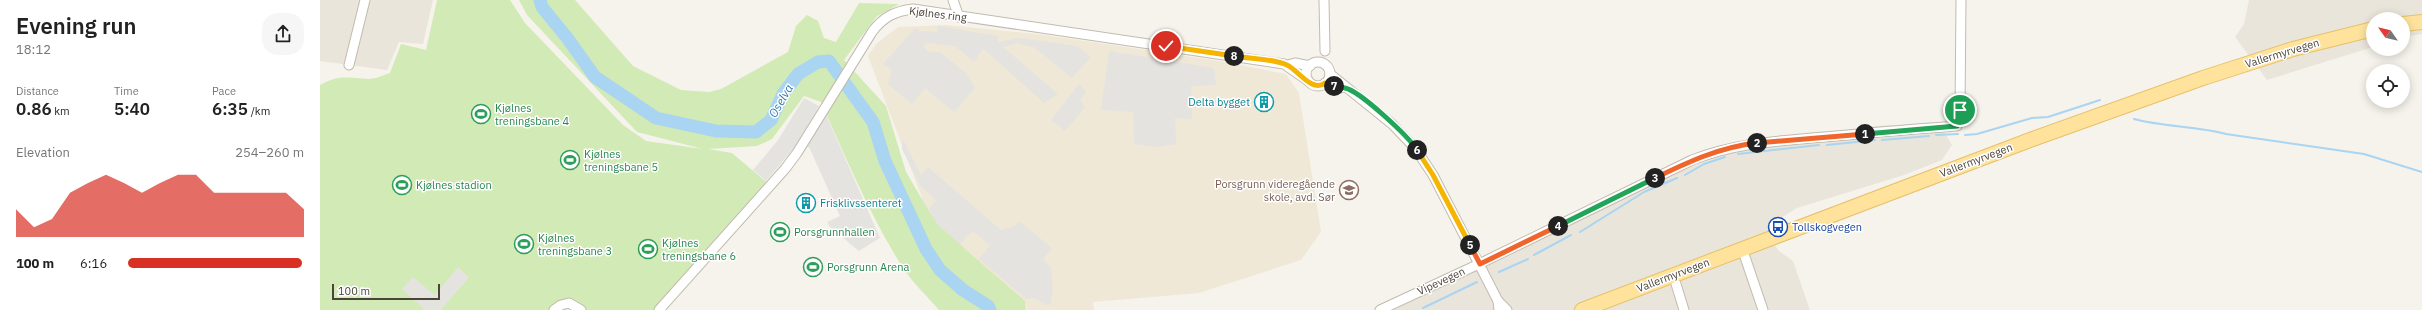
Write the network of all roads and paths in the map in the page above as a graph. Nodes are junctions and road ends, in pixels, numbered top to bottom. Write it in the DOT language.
graph roads {
  1 [pos="365,0"];
  2 [pos="953,0"];
  3 [pos="1324,0"];
  4 [pos="1961,0"];
  5 [pos="959,17"];
  6 [pos="2422,22"];
  7 [pos="2410,23"];
  8 [pos="2366,31"];
  9 [pos="1325,51"];
  10 [pos="349,65"];
  11 [pos="1288,65"];
  12 [pos="1310,66"];
  13 [pos="1330,74"];
  14 [pos="1307,80"];
  15 [pos="1325,83"];
  16 [pos="1344,87"];
  17 [pos="1744,256"];
  18 [pos="1480,264"];
  19 [pos="1676,284"];
  20 [pos="1498,306"];
  21 [pos="1580,309"];
  22 [pos="554,310"];
  23 [pos="581,310"];
  24 [pos="659,310"];
  25 [pos="1380,310"];
  26 [pos="1507,310"];
  27 [pos="1684,310"];
  28 [pos="1763,310"];
  1 -- 10 [label="street"];
  2 -- 5 [label="street"];
  3 -- 9 [label="street"];
  4 -- 18 [label="street, Vipevegen"];
  5 -- 11 [label="street, Kjølnes ring"];
  5 -- 24 [label="street, Kjølnes ring"];
  6 -- 7 [label="main road"];
  8 -- 21 [label="main road, Vallermyrvegen"];
  11 -- 12 [label="street, Kjølnes ring"];
  11 -- 14 [label="street, Kjølnes ring"];
  12 -- 13 [label="street"];
  12 -- 14 [label="street"];
  13 -- 15 [label="street"];
  13 -- 16 [label="street"];
  14 -- 15 [label="street"];
  15 -- 16 [label="street"];
  16 -- 18 [label="street"];
  17 -- 28 [label="street"];
  18 -- 20 [label="street"];
  18 -- 25 [label="street, Vipevegen"];
  19 -- 27 [label="street"];
  20 -- 26 [label="street"];
  22 -- 23 [label="street"];
}
